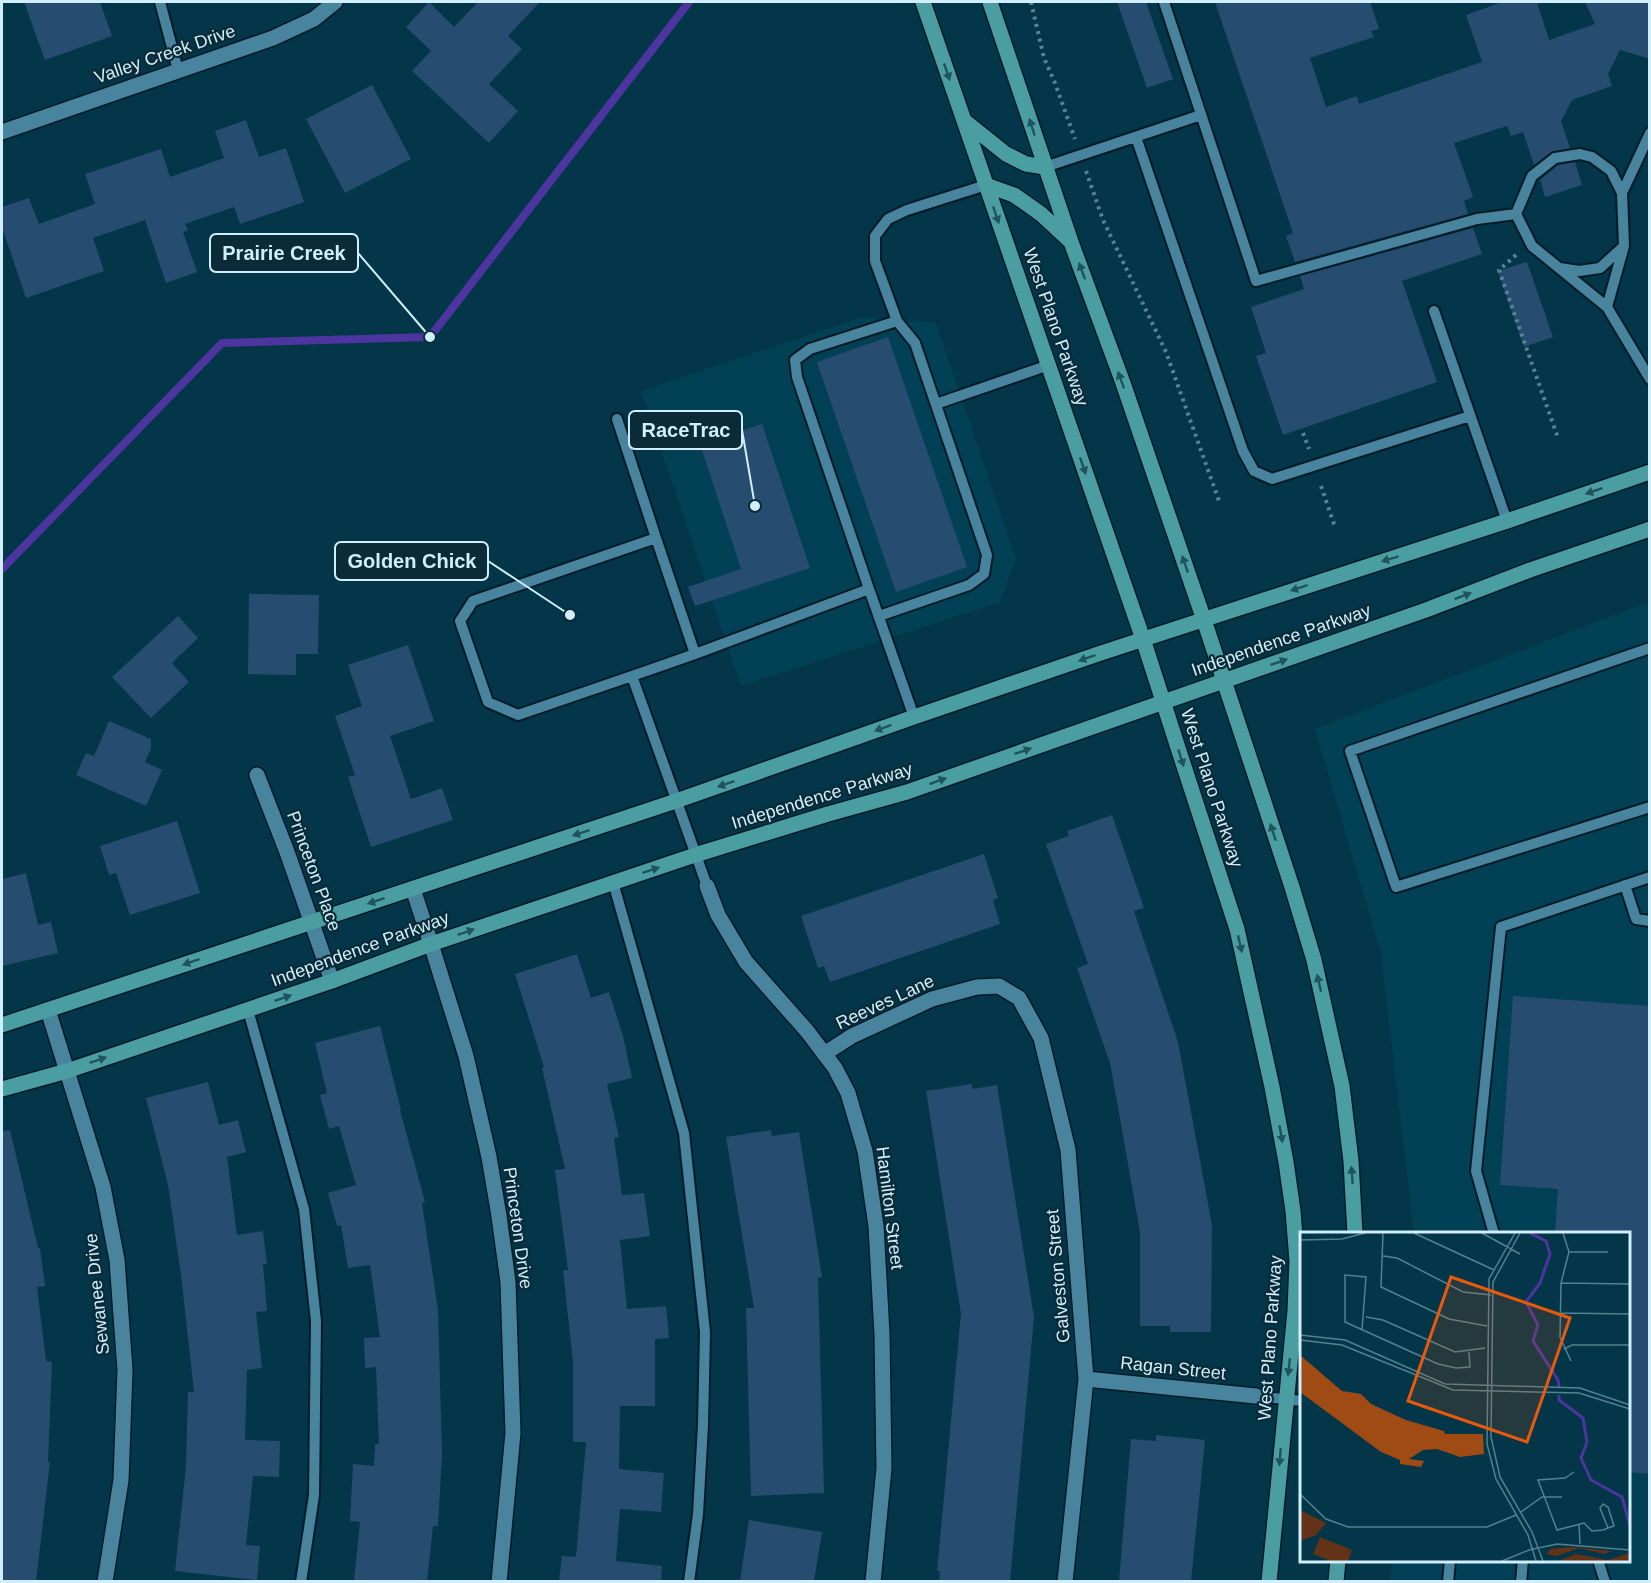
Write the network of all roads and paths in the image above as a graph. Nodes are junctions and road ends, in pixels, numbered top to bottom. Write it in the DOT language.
graph roads {
  1 [pos="160,2"];
  2 [pos="335,2"];
  3 [pos="922,2"];
  4 [pos="990,2"];
  5 [pos="1031,2"];
  6 [pos="1164,2"];
  7 [pos="178,70"];
  8 [pos="1201,115"];
  9 [pos="963,120"];
  10 [pos="1072,130"];
  11 [pos="2,132"];
  12 [pos="1650,133"];
  13 [pos="1136,137"];
  14 [pos="1045,167"];
  15 [pos="1089,180"];
  16 [pos="986,185"];
  17 [pos="1622,194"];
  18 [pos="1516,214"];
  19 [pos="1071,242"];
  20 [pos="1624,246"];
  21 [pos="1518,254"];
  22 [pos="1560,268"];
  23 [pos="1607,307"];
  24 [pos="1434,312"];
  25 [pos="897,321"];
  26 [pos="1049,365"];
  27 [pos="1650,379"];
  28 [pos="936,404"];
  29 [pos="1470,416"];
  30 [pos="617,419"];
  31 [pos="1303,433"];
  32 [pos="1558,438"];
  33 [pos="1310,453"];
  34 [pos="1650,472"];
  35 [pos="1322,486"];
  36 [pos="1219,501"];
  37 [pos="1507,521"];
  38 [pos="1335,527"];
  39 [pos="1650,529"];
  40 [pos="656,538"];
  41 [pos="869,589"];
  42 [pos="879,616"];
  43 [pos="1204,620"];
  44 [pos="1143,639"];
  45 [pos="1650,648"];
  46 [pos="695,654"];
  47 [pos="632,676"];
  48 [pos="1224,682"];
  49 [pos="1163,702"];
  50 [pos="914,717"];
  51 [pos="257,775"];
  52 [pos="676,801"];
  53 [pos="1650,807"];
  54 [pos="695,855"];
  55 [pos="1650,877"];
  56 [pos="613,882"];
  57 [pos="1625,885"];
  58 [pos="707,886"];
  59 [pos="412,889"];
  60 [pos="312,921"];
  61 [pos="1650,921"];
  62 [pos="431,944"];
  63 [pos="332,981"];
  64 [pos="999,986"];
  65 [pos="48,1010"];
  66 [pos="248,1010"];
  67 [pos="2,1025"];
  68 [pos="824,1054"];
  69 [pos="67,1071"];
  70 [pos="2,1089"];
  71 [pos="1355,1232"];
  72 [pos="1494,1232"];
  73 [pos="1086,1379"];
  74 [pos="1256,1396"];
  75 [pos="1286,1399"];
  76 [pos="1300,1401"];
  77 [pos="1338,1562"];
  78 [pos="1450,1562"];
  79 [pos="1523,1562"];
  80 [pos="1599,1562"];
  81 [pos="105,1581"];
  82 [pos="301,1581"];
  83 [pos="499,1581"];
  84 [pos="689,1581"];
  85 [pos="873,1581"];
  86 [pos="1065,1581"];
  87 [pos="1269,1581"];
  88 [pos="1336,1581"];
  89 [pos="1448,1581"];
  90 [pos="1521,1581"];
  91 [pos="1605,1581"];
  1 -- 7 [label="lane"];
  2 -- 7 [label="street, Valley Creek Drive"];
  3 -- 9 [label="main road, West Plano Parkway, one-way"];
  14 -- 4 [label="main road, one-way"];
  5 -- 10 [label="path"];
  6 -- 8 [label="lane"];
  7 -- 11 [label="street, Valley Creek Drive"];
  8 -- 13 [label="lane"];
  8 -- 18 [label="lane"];
  9 -- 14 [label="main road"];
  9 -- 16 [label="main road, West Plano Parkway"];
  12 -- 17 [label="lane"];
  13 -- 14 [label="lane"];
  13 -- 29 [label="lane"];
  14 -- 19 [label="main road"];
  15 -- 36 [label="path"];
  16 -- 19 [label="main road"];
  16 -- 25 [label="lane"];
  16 -- 26 [label="main road, West Plano Parkway, one-way"];
  17 -- 18 [label="lane"];
  17 -- 20 [label="lane"];
  18 -- 22 [label="lane"];
  43 -- 19 [label="main road, one-way"];
  20 -- 22 [label="lane"];
  20 -- 23 [label="lane"];
  21 -- 32 [label="path"];
  22 -- 23 [label="lane"];
  23 -- 27 [label="lane"];
  24 -- 29 [label="lane"];
  25 -- 28 [label="lane"];
  25 -- 41 [label="lane"];
  26 -- 28 [label="lane"];
  26 -- 44 [label="main road, West Plano Parkway, one-way"];
  28 -- 42 [label="lane"];
  29 -- 37 [label="lane"];
  30 -- 40 [label="lane"];
  31 -- 33 [label="path"];
  34 -- 37 [label="main road, Independence Parkway, one-way"];
  35 -- 38 [label="path"];
  37 -- 43 [label="main road, Independence Parkway, one-way"];
  48 -- 39 [label="main road, Independence Parkway, one-way"];
  40 -- 46 [label="lane"];
  40 -- 47 [label="lane"];
  41 -- 42 [label="lane"];
  41 -- 46 [label="lane"];
  42 -- 50 [label="lane"];
  43 -- 44 [label="main road, Independence Parkway"];
  43 -- 48 [label="main road"];
  44 -- 49 [label="main road, West Plano Parkway"];
  44 -- 50 [label="main road, Independence Parkway, one-way"];
  45 -- 53 [label="lane"];
  46 -- 47 [label="lane"];
  47 -- 52 [label="lane"];
  48 -- 49 [label="main road, Independence Parkway"];
  71 -- 48 [label="main road, one-way"];
  54 -- 49 [label="main road, Independence Parkway, one-way"];
  49 -- 75 [label="main road, West Plano Parkway, one-way"];
  50 -- 52 [label="main road, Independence Parkway, one-way"];
  51 -- 60 [label="street, Princeton Place"];
  52 -- 54 [label="lane"];
  52 -- 59 [label="main road, Independence Parkway, one-way"];
  56 -- 54 [label="main road, Independence Parkway, one-way"];
  54 -- 58 [label="lane"];
  55 -- 57 [label="lane"];
  62 -- 56 [label="main road, Independence Parkway, one-way"];
  56 -- 84 [label="lane"];
  57 -- 61 [label="lane"];
  57 -- 72 [label="lane"];
  58 -- 68 [label="street, Hamilton Street"];
  59 -- 60 [label="main road, Independence Parkway, one-way"];
  59 -- 62 [label="street, Princeton Drive"];
  60 -- 63 [label="street, Princeton Place"];
  60 -- 65 [label="main road, Independence Parkway, one-way"];
  62 -- 63 [label="main road, Independence Parkway"];
  62 -- 83 [label="street, Princeton Drive"];
  66 -- 63 [label="main road, Independence Parkway, one-way"];
  64 -- 68 [label="street, Reeves Lane"];
  64 -- 73 [label="street, Galveston Street"];
  65 -- 67 [label="main road, Independence Parkway"];
  65 -- 69 [label="street, Sewanee Drive"];
  69 -- 66 [label="main road, Independence Parkway, one-way"];
  66 -- 82 [label="lane"];
  68 -- 85 [label="street, Hamilton Street"];
  69 -- 70 [label="main road, Independence Parkway"];
  69 -- 81 [label="street, Sewanee Drive"];
  73 -- 74 [label="street, Ragan Street"];
  73 -- 86 [label="street, Galveston Street"];
  74 -- 75 [label="lane"];
  75 -- 76 [label="lane"];
  75 -- 87 [label="main road, West Plano Parkway, one-way"];
  77 -- 88 [label="main road"];
  78 -- 89 [label="lane"];
  79 -- 90 [label="lane"];
  80 -- 91 [label="lane"];
}
